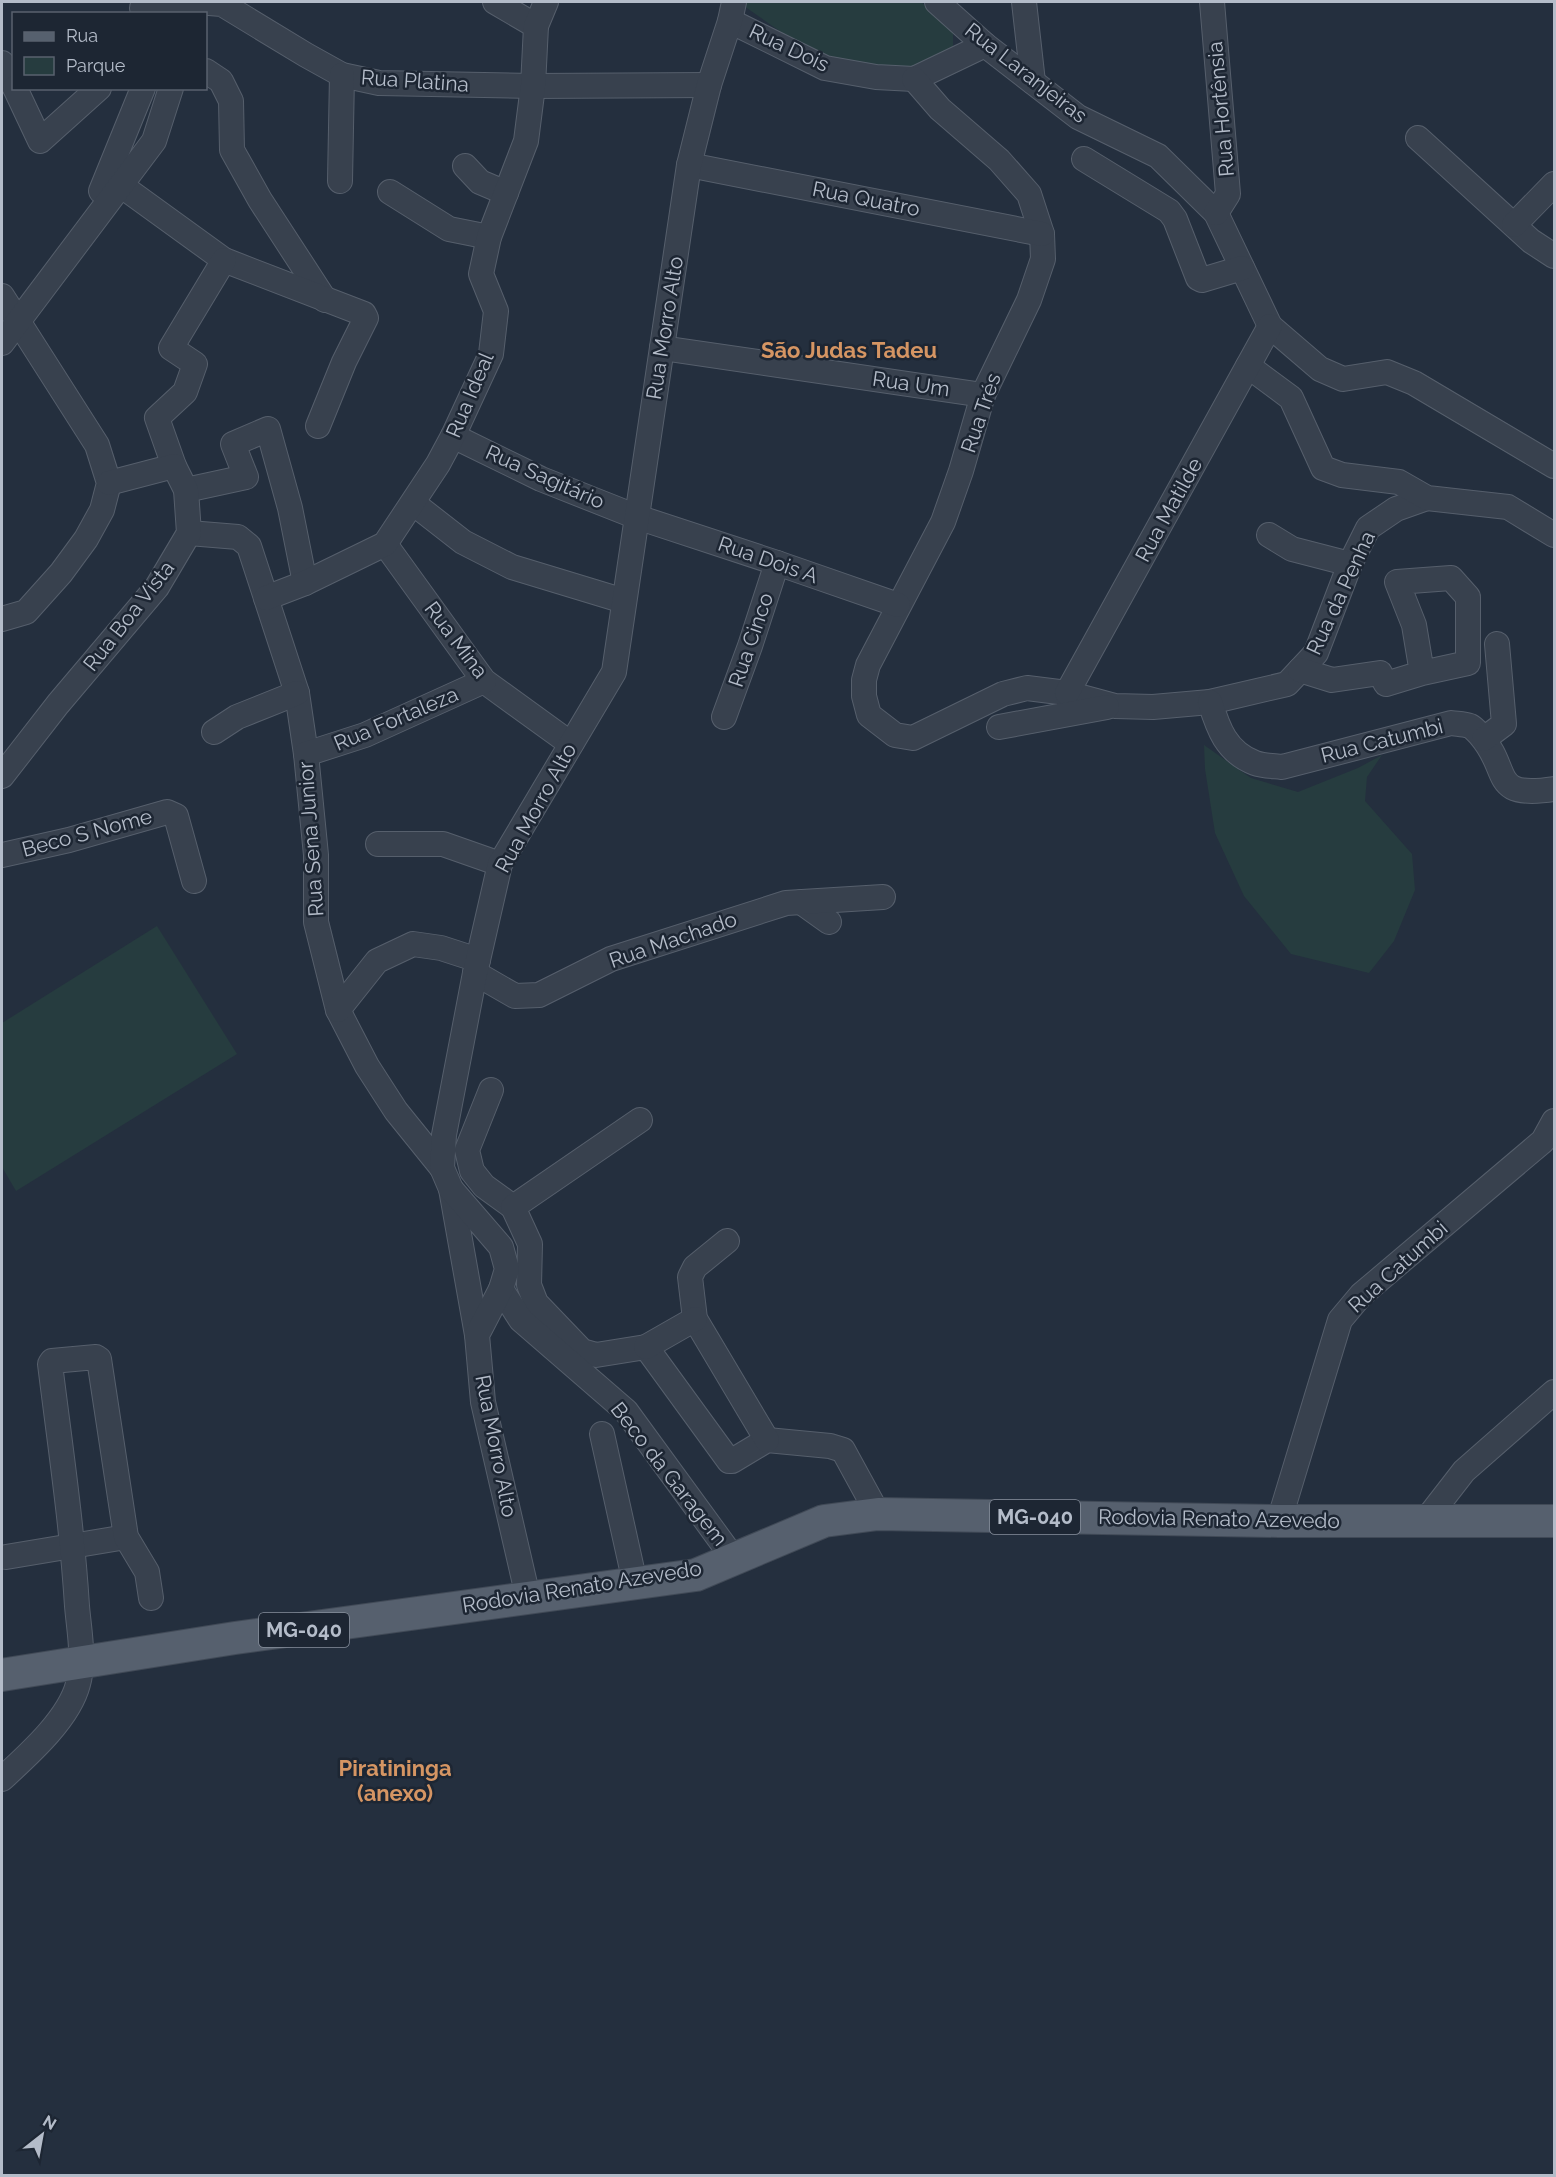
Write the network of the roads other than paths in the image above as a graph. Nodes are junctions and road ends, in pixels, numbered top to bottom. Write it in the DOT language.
graph roads {
  1 [pos="176,2"];
  2 [pos="495,2"];
  3 [pos="546,2"];
  4 [pos="937,2"];
  5 [pos="1024,2"];
  6 [pos="1212,2"];
  7 [pos="141,8"];
  8 [pos="732,11"];
  9 [pos="536,26"];
  10 [pos="985,45"];
  11 [pos="207,72"];
  12 [pos="342,75"];
  13 [pos="914,79"];
  14 [pos="1033,82"];
  15 [pos="709,85"];
  16 [pos="534,86"];
  17 [pos="15,90"];
  18 [pos="97,90"];
  19 [pos="142,90"];
  20 [pos="170,90"];
  21 [pos="1418,138"];
  22 [pos="1084,159"];
  23 [pos="689,165"];
  24 [pos="465,166"];
  25 [pos="115,180"];
  26 [pos="340,181"];
  27 [pos="1554,183"];
  28 [pos="390,192"];
  29 [pos="506,193"];
  30 [pos="1212,208"];
  31 [pos="1175,219"];
  32 [pos="1514,225"];
  33 [pos="1042,234"];
  34 [pos="489,237"];
  35 [pos="1554,256"];
  36 [pos="224,260"];
  37 [pos="1242,268"];
  38 [pos="2,296"];
  39 [pos="325,300"];
  40 [pos="18,320"];
  41 [pos="1270,326"];
  42 [pos="2,343"];
  43 [pos="662,348"];
  44 [pos="1248,366"];
  45 [pos="983,395"];
  46 [pos="318,426"];
  47 [pos="453,436"];
  48 [pos="174,466"];
  49 [pos="1554,466"];
  50 [pos="109,483"];
  51 [pos="186,490"];
  52 [pos="1428,498"];
  53 [pos="413,503"];
  54 [pos="637,517"];
  55 [pos="189,533"];
  56 [pos="1269,535"];
  57 [pos="1554,535"];
  58 [pos="385,544"];
  59 [pos="777,563"];
  60 [pos="1350,564"];
  61 [pos="305,583"];
  62 [pos="266,598"];
  63 [pos="624,601"];
  64 [pos="898,605"];
  65 [pos="2,619"];
  66 [pos="1497,644"];
  67 [pos="1300,670"];
  68 [pos="1422,673"];
  69 [pos="484,681"];
  70 [pos="297,693"];
  71 [pos="1067,693"];
  72 [pos="1210,702"];
  73 [pos="1115,706"];
  74 [pos="724,717"];
  75 [pos="999,727"];
  76 [pos="214,732"];
  77 [pos="895,735"];
  78 [pos="1484,739"];
  79 [pos="571,744"];
  80 [pos="306,754"];
  81 [pos="2,776"];
  82 [pos="1554,789"];
  83 [pos="378,844"];
  84 [pos="2,855"];
  85 [pos="500,864"];
  86 [pos="194,882"];
  87 [pos="883,897"];
  88 [pos="801,902"];
  89 [pos="829,922"];
  90 [pos="476,967"];
  91 [pos="338,1010"];
  92 [pos="491,1090"];
  93 [pos="639,1120"];
  94 [pos="1554,1121"];
  95 [pos="447,1178"];
  96 [pos="513,1206"];
  97 [pos="727,1241"];
  98 [pos="501,1289"];
  99 [pos="695,1319"];
  100 [pos="477,1335"];
  101 [pos="646,1347"];
  102 [pos="1554,1392"];
  103 [pos="602,1434"];
  104 [pos="767,1440"];
  105 [pos="878,1514"];
  106 [pos="1426,1520"];
  107 [pos="1279,1521"];
  108 [pos="1554,1521"];
  109 [pos="126,1537"];
  110 [pos="73,1546"];
  111 [pos="6,1557"];
  112 [pos="734,1558"];
  113 [pos="635,1583"];
  114 [pos="528,1597"];
  115 [pos="151,1598"];
  116 [pos="81,1662"];
  117 [pos="2,1675"];
  118 [pos="2,1779"];
  1 -- 7 [label="street, Rua Platina"];
  1 -- 12 [label="street, Rua Platina"];
  2 -- 9 [label="street"];
  3 -- 9 [label="street, Rua Ideal"];
  4 -- 10 [label="street, Rua Laranjeiras"];
  5 -- 14 [label="street"];
  6 -- 30 [label="street, Rua Hortênsia"];
  8 -- 13 [label="street, Rua Dois"];
  8 -- 15 [label="street, Rua Morro Alto"];
  9 -- 16 [label="street, Rua Ideal"];
  10 -- 13 [label="street, Rua Dois"];
  10 -- 14 [label="street, Rua Laranjeiras"];
  11 -- 39 [label="street"];
  12 -- 16 [label="street, Rua Platina"];
  12 -- 26 [label="street"];
  13 -- 33 [label="street, Rua Trés"];
  14 -- 30 [label="street, Rua Laranjeiras"];
  15 -- 16 [label="street, Rua Platina"];
  15 -- 23 [label="street, Rua Morro Alto"];
  16 -- 29 [label="street, Rua Ideal"];
  17 -- 18 [label="street"];
  19 -- 25 [label="street"];
  20 -- 25 [label="street"];
  21 -- 32 [label="street"];
  22 -- 31 [label="street"];
  23 -- 33 [label="street, Rua Quatro"];
  23 -- 43 [label="street, Rua Morro Alto"];
  24 -- 29 [label="street"];
  25 -- 36 [label="street"];
  25 -- 40 [label="street"];
  27 -- 32 [label="street"];
  28 -- 34 [label="street"];
  29 -- 34 [label="street, Rua Ideal"];
  30 -- 31 [label="street"];
  30 -- 37 [label="street, Rua Laranjeiras"];
  31 -- 37 [label="street"];
  32 -- 35 [label="street"];
  33 -- 45 [label="street, Rua Trés"];
  34 -- 47 [label="street, Rua Ideal"];
  36 -- 39 [label="street"];
  36 -- 48 [label="street"];
  37 -- 41 [label="street, Rua Laranjeiras"];
  38 -- 40 [label="street"];
  39 -- 46 [label="street"];
  40 -- 42 [label="street"];
  40 -- 50 [label="street"];
  41 -- 44 [label="street, Rua Matilde"];
  41 -- 49 [label="street, Rua Laranjeiras"];
  43 -- 45 [label="street, Rua Um"];
  43 -- 54 [label="street, Rua Morro Alto"];
  44 -- 52 [label="street"];
  44 -- 71 [label="street, Rua Matilde"];
  45 -- 64 [label="street, Rua Trés"];
  47 -- 53 [label="street, Rua Ideal"];
  47 -- 54 [label="street, Rua Sagitário"];
  48 -- 50 [label="street"];
  48 -- 51 [label="street"];
  50 -- 65 [label="street"];
  51 -- 55 [label="street"];
  51 -- 61 [label="street"];
  52 -- 57 [label="street"];
  52 -- 60 [label="street, Rua da Penha"];
  53 -- 58 [label="street, Rua Ideal"];
  53 -- 63 [label="street"];
  54 -- 59 [label="street, Rua Dois A"];
  54 -- 63 [label="street, Rua Morro Alto"];
  55 -- 62 [label="street, Rua Sena Junior"];
  55 -- 81 [label="street, Rua Boa Vista"];
  56 -- 60 [label="street"];
  58 -- 61 [label="street"];
  58 -- 69 [label="street, Rua Mina"];
  59 -- 64 [label="street, Rua Dois A"];
  59 -- 74 [label="street, Rua Cinco"];
  60 -- 67 [label="street, Rua da Penha"];
  61 -- 62 [label="street"];
  62 -- 70 [label="street, Rua Sena Junior"];
  63 -- 79 [label="street, Rua Morro Alto"];
  64 -- 77 [label="street, Rua Trés"];
  66 -- 78 [label="street"];
  67 -- 68 [label="street"];
  67 -- 72 [label="street, Rua da Penha"];
  69 -- 79 [label="street, Rua Mina"];
  69 -- 80 [label="street, Rua Fortaleza"];
  70 -- 76 [label="street"];
  70 -- 80 [label="street, Rua Sena Junior"];
  71 -- 73 [label="street, Rua da Penha"];
  71 -- 77 [label="street, Rua da Penha"];
  72 -- 73 [label="street, Rua da Penha"];
  72 -- 78 [label="street, Rua Catumbi"];
  73 -- 75 [label="street, Rua da Penha"];
  78 -- 82 [label="street"];
  79 -- 85 [label="street, Rua Morro Alto"];
  80 -- 91 [label="street, Rua Sena Junior"];
  83 -- 85 [label="street"];
  84 -- 86 [label="street, Beco S Nome"];
  85 -- 90 [label="street, Rua Morro Alto"];
  87 -- 88 [label="street, Rua Machado"];
  88 -- 89 [label="street"];
  88 -- 90 [label="street, Rua Machado"];
  90 -- 91 [label="street, Rua Machado"];
  90 -- 95 [label="street, Rua Morro Alto"];
  91 -- 95 [label="street, Rua Sena Junior"];
  92 -- 96 [label="street"];
  93 -- 96 [label="street"];
  94 -- 107 [label="street, Rua Catumbi"];
  95 -- 98 [label="street"];
  95 -- 100 [label="street, Rua Morro Alto"];
  96 -- 101 [label="street"];
  97 -- 99 [label="street"];
  98 -- 100 [label="street"];
  98 -- 112 [label="street, Beco da Garagem"];
  99 -- 101 [label="street"];
  99 -- 104 [label="street"];
  100 -- 114 [label="street, Rua Morro Alto"];
  101 -- 104 [label="street"];
  102 -- 106 [label="street"];
  103 -- 113 [label="street"];
  104 -- 105 [label="street"];
  105 -- 107 [label="main road, Rodovia Renato Azevedo / MG-040"];
  105 -- 112 [label="main road, Rodovia Renato Azevedo / MG-040"];
  106 -- 107 [label="main road, Rodovia Renato Azevedo / MG-040"];
  106 -- 108 [label="main road, Rodovia Renato Azevedo / MG-040"];
  109 -- 110 [label="street"];
  109 -- 110 [label="street"];
  109 -- 115 [label="street"];
  110 -- 111 [label="street"];
  110 -- 116 [label="street"];
  112 -- 113 [label="main road, Rodovia Renato Azevedo / MG-040"];
  113 -- 114 [label="main road, Rodovia Renato Azevedo / MG-040"];
  114 -- 116 [label="main road, Rodovia Renato Azevedo / MG-040"];
  116 -- 117 [label="main road, Rodovia Renato Azevedo / MG-040"];
  116 -- 118 [label="street"];
}
